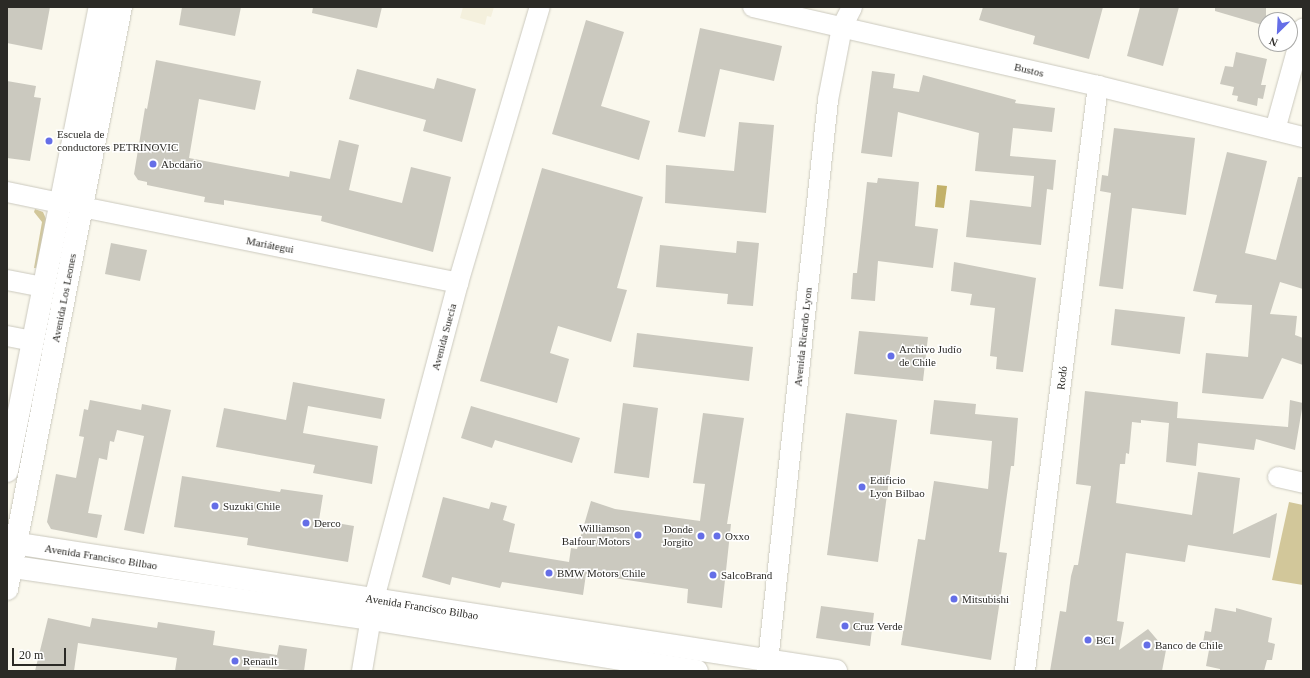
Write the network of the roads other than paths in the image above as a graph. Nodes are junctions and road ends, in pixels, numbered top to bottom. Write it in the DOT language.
graph roads {
  1 [pos="100,7"];
  2 [pos="121,7"];
  3 [pos="540,7"];
  4 [pos="753,7"];
  5 [pos="852,7"];
  6 [pos="842,27"];
  7 [pos="1303,28"];
  8 [pos="1098,86"];
  9 [pos="1275,130"];
  10 [pos="1303,137"];
  11 [pos="7,192"];
  12 [pos="60,203"];
  13 [pos="82,207"];
  14 [pos="7,280"];
  15 [pos="458,283"];
  16 [pos="44,287"];
  17 [pos="7,336"];
  18 [pos="33,341"];
  19 [pos="7,472"];
  20 [pos="1278,477"];
  21 [pos="1303,483"];
  22 [pos="12,543"];
  23 [pos="9,566"];
  24 [pos="7,589"];
  25 [pos="372,609"];
  26 [pos="768,666"];
  27 [pos="362,671"];
  28 [pos="697,671"];
  29 [pos="836,671"];
  30 [pos="1025,671"];
  1 -- 12 [label="main road, Avenida Los Leones"];
  2 -- 13 [label="main road, Avenida Los Leones"];
  3 -- 15 [label="street, Avenida Suecia"];
  4 -- 6 [label="street, Bustos"];
  5 -- 6 [label="street, Avenida Ricardo Lyon"];
  6 -- 8 [label="street, Bustos"];
  6 -- 26 [label="street, Avenida Ricardo Lyon"];
  7 -- 9 [label="street"];
  8 -- 9 [label="street, Bustos"];
  8 -- 30 [label="street, Rodó"];
  9 -- 10 [label="street, Bustos"];
  11 -- 12 [label="street"];
  12 -- 16 [label="main road, Avenida Los Leones"];
  13 -- 15 [label="street, Mariátegui"];
  13 -- 22 [label="main road, Avenida Los Leones"];
  14 -- 16 [label="street"];
  15 -- 25 [label="street, Avenida Suecia"];
  16 -- 18 [label="main road, Avenida Los Leones"];
  17 -- 18 [label="street"];
  18 -- 19 [label="main road, Avenida Los Leones"];
  20 -- 21 [label="street"];
  22 -- 23 [label="main road, Avenida Los Leones"];
  22 -- 25 [label="main road, Avenida Francisco Bilbao"];
  23 -- 24 [label="main road, Avenida Los Leones"];
  23 -- 25 [label="main road, Avenida Francisco Bilbao"];
  25 -- 26 [label="main road, Avenida Francisco Bilbao"];
  25 -- 27 [label="street, Avenida Suecia"];
  25 -- 28 [label="main road, Avenida Francisco Bilbao"];
  26 -- 29 [label="main road, Avenida Francisco Bilbao"];
}
